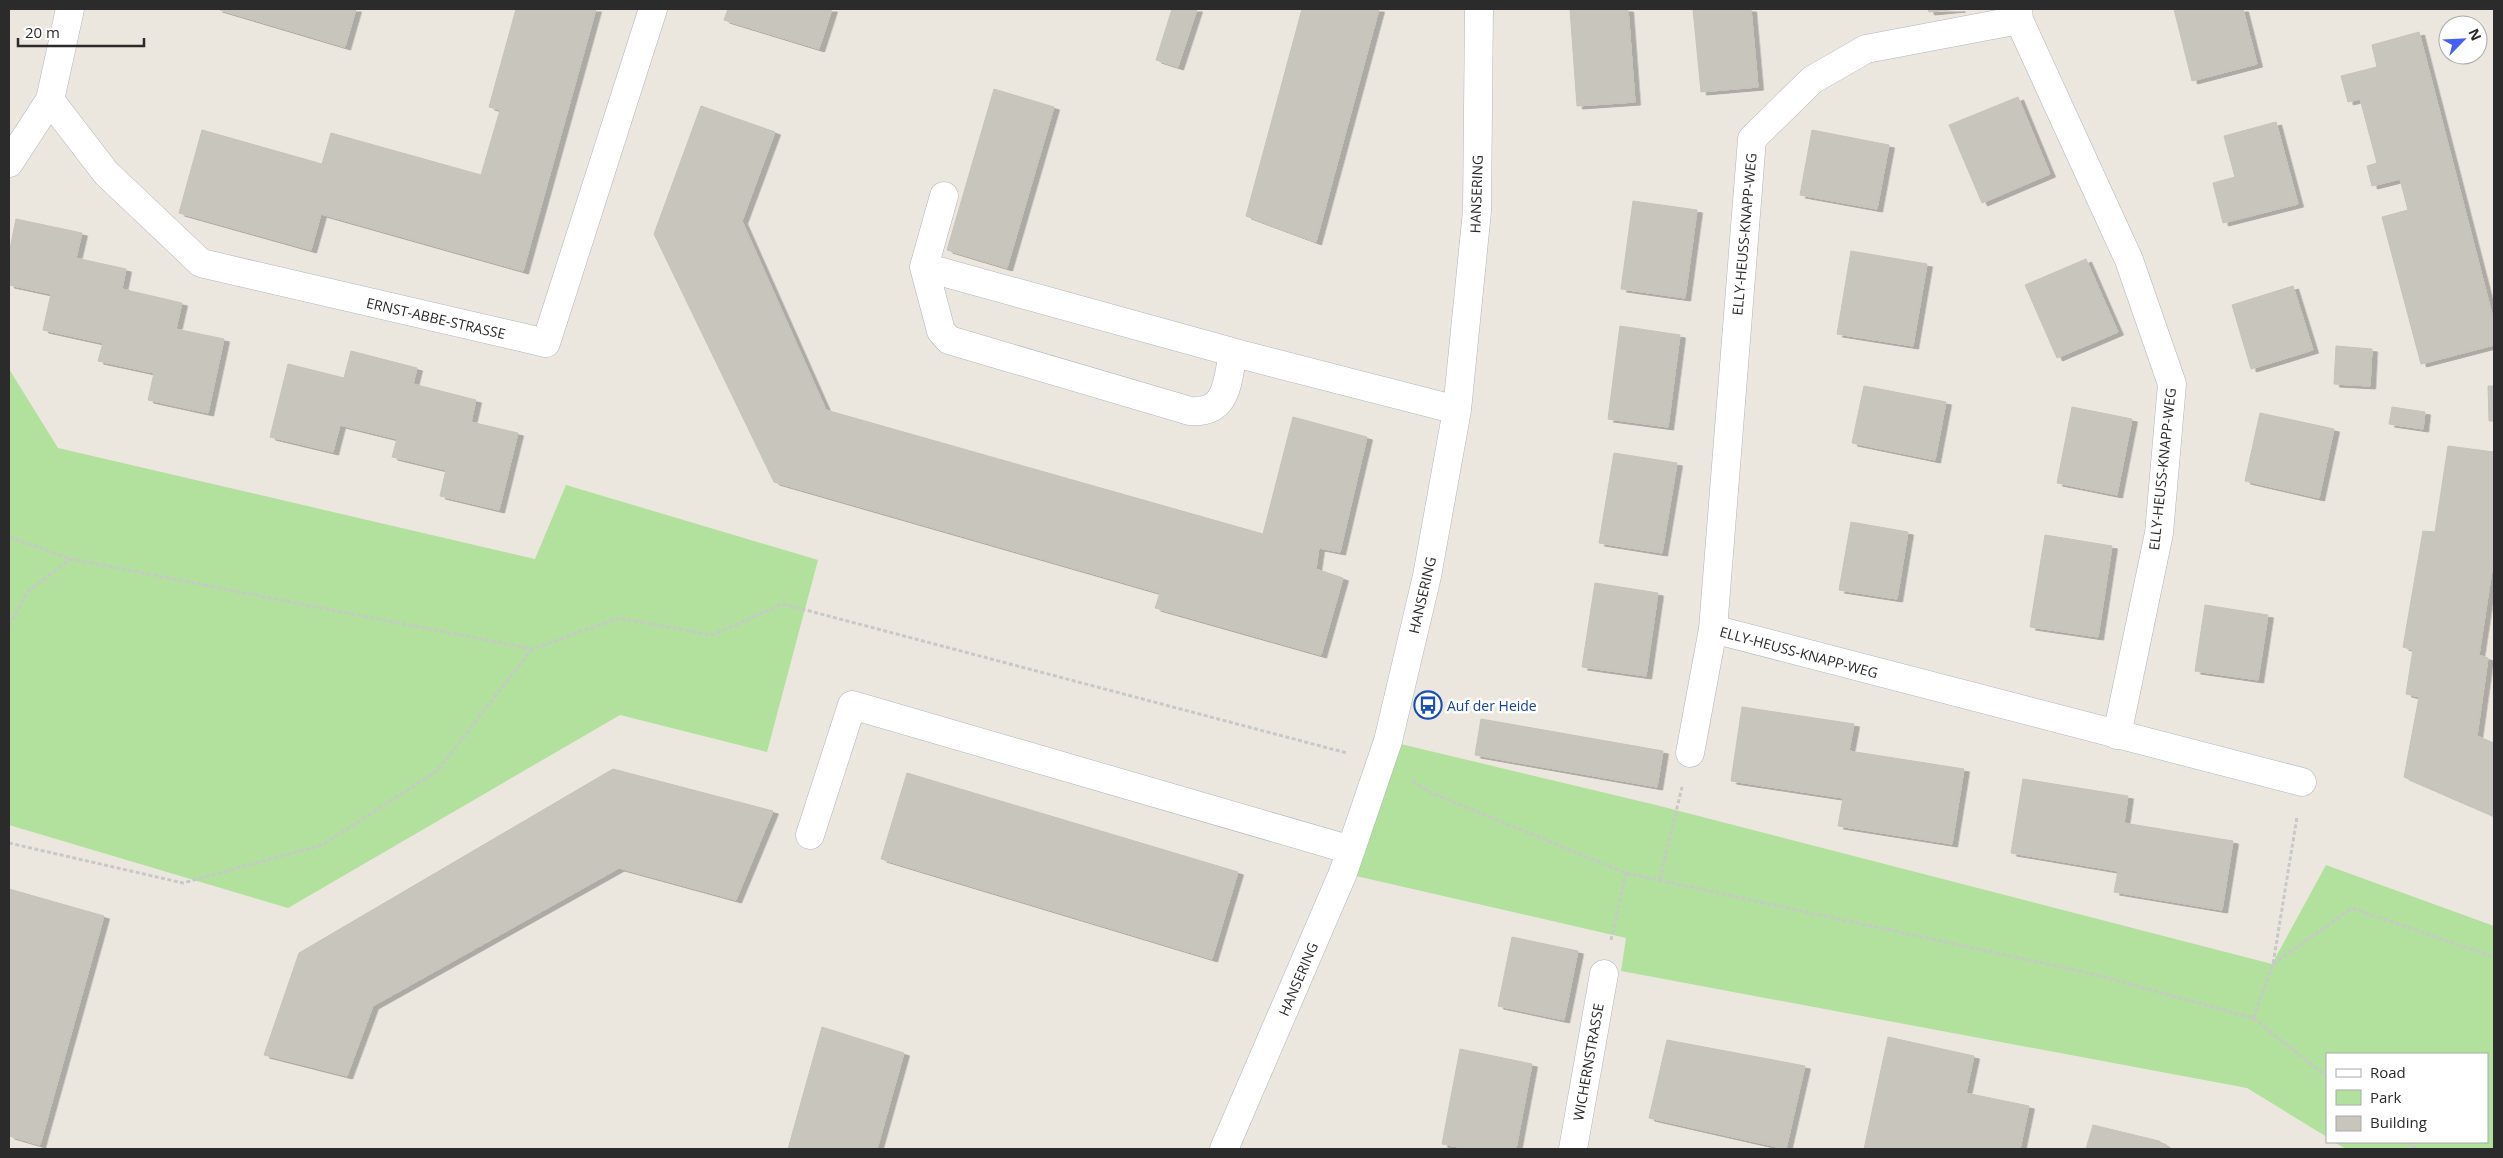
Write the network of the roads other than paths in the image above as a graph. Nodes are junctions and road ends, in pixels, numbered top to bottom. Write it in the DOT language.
graph roads {
  1 [pos="70,9"];
  2 [pos="653,9"];
  3 [pos="1478,9"];
  4 [pos="2018,15"];
  5 [pos="50,100"];
  6 [pos="9,162"];
  7 [pos="944,196"];
  8 [pos="924,267"];
  9 [pos="1233,352"];
  10 [pos="1457,410"];
  11 [pos="1713,629"];
  12 [pos="2117,735"];
  13 [pos="1690,753"];
  14 [pos="2302,782"];
  15 [pos="810,835"];
  16 [pos="1351,850"];
  17 [pos="1604,974"];
  18 [pos="1224,1149"];
  19 [pos="1573,1149"];
  1 -- 5 [label="street"];
  2 -- 5 [label="street, ERNST-ABBE-STRASSE"];
  3 -- 10 [label="street, HANSERING"];
  4 -- 11 [label="street, ELLY-HEUSS-KNAPP-WEG"];
  4 -- 12 [label="street, ELLY-HEUSS-KNAPP-WEG"];
  5 -- 6 [label="street"];
  7 -- 8 [label="street"];
  8 -- 9 [label="street"];
  8 -- 9 [label="street"];
  9 -- 10 [label="street"];
  10 -- 16 [label="street, HANSERING"];
  11 -- 12 [label="street, ELLY-HEUSS-KNAPP-WEG"];
  11 -- 13 [label="street, ELLY-HEUSS-KNAPP-WEG"];
  12 -- 14 [label="street, ELLY-HEUSS-KNAPP-WEG"];
  15 -- 16 [label="street"];
  16 -- 18 [label="street, HANSERING"];
  17 -- 19 [label="street, WICHERNSTRASSE"];
}
